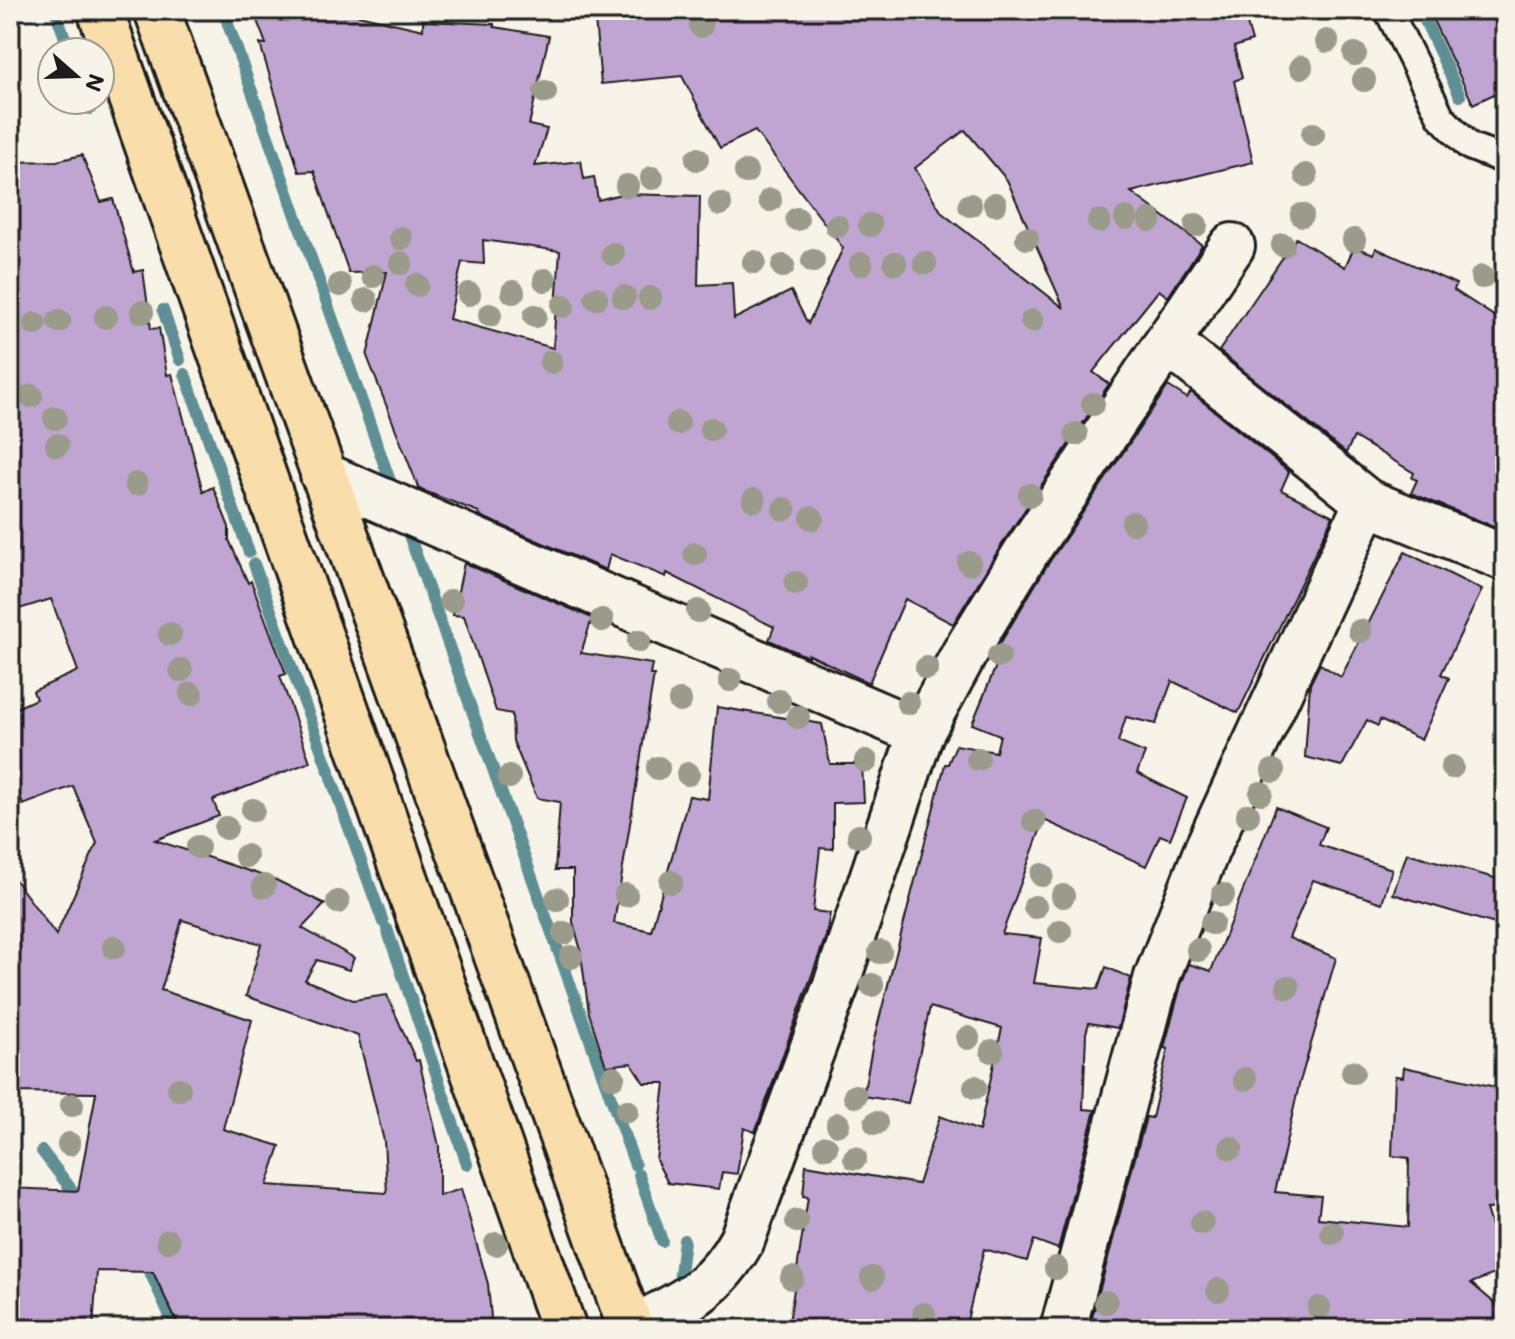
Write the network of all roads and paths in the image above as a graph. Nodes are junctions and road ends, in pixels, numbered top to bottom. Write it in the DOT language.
graph roads {
  1 [pos="100,10"];
  2 [pos="157,10"];
  3 [pos="1388,10"];
  4 [pos="1505,160"];
  5 [pos="1232,246"];
  6 [pos="1169,343"];
  7 [pos="323,475"];
  8 [pos="1367,502"];
  9 [pos="1505,558"];
  10 [pos="921,733"];
  11 [pos="564,1329"];
  12 [pos="631,1329"];
  13 [pos="1063,1329"];
  1 -- 11 [label="main road"];
  2 -- 7 [label="main road"];
  3 -- 4 [label="lane"];
  5 -- 6 [label="street"];
  6 -- 8 [label="street"];
  6 -- 10 [label="street"];
  7 -- 10 [label="street"];
  7 -- 12 [label="main road"];
  8 -- 9 [label="street"];
  8 -- 13 [label="street"];
  10 -- 12 [label="street"];
}
